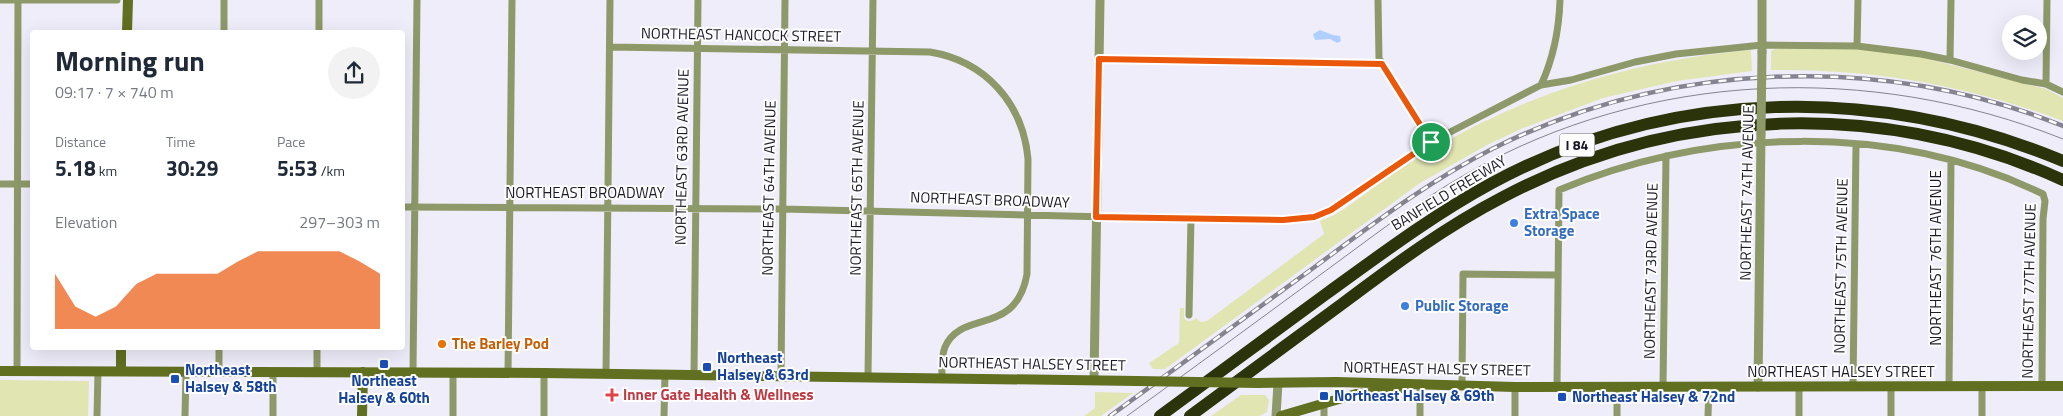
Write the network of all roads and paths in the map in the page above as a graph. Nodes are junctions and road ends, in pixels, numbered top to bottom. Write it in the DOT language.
graph roads {
  1 [pos="0,0"];
  2 [pos="18,0"];
  3 [pos="117,0"];
  4 [pos="128,0"];
  5 [pos="224,0"];
  6 [pos="319,0"];
  7 [pos="417,0"];
  8 [pos="512,0"];
  9 [pos="610,0"];
  10 [pos="698,0"];
  11 [pos="785,0"];
  12 [pos="872,0"];
  13 [pos="1100,0"];
  14 [pos="1378,0"];
  15 [pos="1560,0"];
  16 [pos="1762,0"];
  17 [pos="1858,0"];
  18 [pos="1951,0"];
  19 [pos="2047,0"];
  20 [pos="127,30"];
  21 [pos="224,30"];
  22 [pos="319,30"];
  23 [pos="1857,46"];
  24 [pos="610,47"];
  25 [pos="697,48"];
  26 [pos="1762,48"];
  27 [pos="784,50"];
  28 [pos="872,50"];
  29 [pos="1099,59"];
  30 [pos="1950,60"];
  31 [pos="1382,64"];
  32 [pos="2046,84"];
  33 [pos="1541,86"];
  34 [pos="2063,92"];
  35 [pos="1761,139"];
  36 [pos="1431,142"];
  37 [pos="1856,145"];
  38 [pos="1666,156"];
  39 [pos="1950,161"];
  40 [pos="2063,162"];
  41 [pos="2063,180"];
  42 [pos="0,184"];
  43 [pos="18,184"];
  44 [pos="30,184"];
  45 [pos="405,206"];
  46 [pos="415,206"];
  47 [pos="510,207"];
  48 [pos="607,207"];
  49 [pos="696,208"];
  50 [pos="783,209"];
  51 [pos="870,211"];
  52 [pos="1028,215"];
  53 [pos="1096,217"];
  54 [pos="1191,218"];
  55 [pos="1558,275"];
  56 [pos="1189,315"];
  57 [pos="121,350"];
  58 [pos="219,350"];
  59 [pos="317,350"];
  60 [pos="0,371"];
  61 [pos="17,371"];
  62 [pos="98,371"];
  63 [pos="121,371"];
  64 [pos="186,372"];
  65 [pos="219,372"];
  66 [pos="273,372"];
  67 [pos="317,372"];
  68 [pos="363,372"];
  69 [pos="413,372"];
  70 [pos="453,372"];
  71 [pos="508,373"];
  72 [pos="544,373"];
  73 [pos="606,374"];
  74 [pos="665,374"];
  75 [pos="694,374"];
  76 [pos="782,376"];
  77 [pos="868,377"];
  78 [pos="942,378"];
  79 [pos="1094,380"];
  80 [pos="1278,383"];
  81 [pos="1420,383"];
  82 [pos="1462,385"];
  83 [pos="1949,386"];
  84 [pos="1982,386"];
  85 [pos="2042,386"];
  86 [pos="2063,386"];
  87 [pos="1515,387"];
  88 [pos="1556,387"];
  89 [pos="1617,387"];
  90 [pos="1663,387"];
  91 [pos="1709,387"];
  92 [pos="1758,387"];
  93 [pos="1799,387"];
  94 [pos="1853,387"];
  95 [pos="1891,387"];
  96 [pos="1324,402"];
  97 [pos="97,416"];
  98 [pos="185,416"];
  99 [pos="273,416"];
  100 [pos="362,416"];
  101 [pos="453,416"];
  102 [pos="544,416"];
  103 [pos="664,416"];
  104 [pos="1160,416"];
  105 [pos="1190,416"];
  106 [pos="1276,416"];
  107 [pos="1281,416"];
  108 [pos="1324,416"];
  109 [pos="1420,416"];
  110 [pos="1515,416"];
  111 [pos="1617,416"];
  112 [pos="1708,416"];
  113 [pos="1799,416"];
  114 [pos="1891,416"];
  115 [pos="1982,416"];
  1 -- 2 [label="street"];
  2 -- 3 [label="street"];
  2 -- 43 [label="street"];
  4 -- 20 [label="main road"];
  5 -- 21 [label="street"];
  6 -- 22 [label="street"];
  7 -- 46 [label="street"];
  8 -- 47 [label="street"];
  9 -- 24 [label="street"];
  10 -- 25 [label="street, NORTHEAST 63RD AVENUE"];
  11 -- 27 [label="street, NORTHEAST 64TH AVENUE"];
  12 -- 28 [label="street, NORTHEAST 65TH AVENUE"];
  13 -- 29 [label="street"];
  14 -- 31 [label="street"];
  15 -- 33 [label="street"];
  16 -- 26 [label="street, NORTHEAST 74TH AVENUE"];
  17 -- 23 [label="street"];
  18 -- 30 [label="street"];
  19 -- 32 [label="street"];
  23 -- 26 [label="street, NORTHEAST BROADWAY"];
  23 -- 30 [label="street, NORTHEAST BROADWAY"];
  24 -- 25 [label="street, NORTHEAST HANCOCK STREET"];
  24 -- 48 [label="street"];
  25 -- 27 [label="street, NORTHEAST HANCOCK STREET"];
  25 -- 49 [label="street, NORTHEAST 63RD AVENUE"];
  26 -- 33 [label="street, NORTHEAST BROADWAY"];
  26 -- 35 [label="street, NORTHEAST 74TH AVENUE, bridge"];
  27 -- 28 [label="street, NORTHEAST HANCOCK STREET"];
  27 -- 50 [label="street, NORTHEAST 64TH AVENUE"];
  28 -- 51 [label="street, NORTHEAST 65TH AVENUE"];
  28 -- 52 [label="street, NORTHEAST HANCOCK STREET"];
  29 -- 31 [label="street"];
  29 -- 53 [label="street"];
  30 -- 32 [label="street, NORTHEAST BROADWAY"];
  31 -- 36 [label="street"];
  32 -- 34 [label="street, NORTHEAST BROADWAY"];
  33 -- 36 [label="street, NORTHEAST BROADWAY"];
  35 -- 37 [label="street"];
  35 -- 38 [label="street"];
  35 -- 92 [label="street, NORTHEAST 74TH AVENUE"];
  36 -- 54 [label="street, NORTHEAST BROADWAY"];
  37 -- 39 [label="street"];
  37 -- 94 [label="street, NORTHEAST 75TH AVENUE"];
  38 -- 55 [label="street"];
  38 -- 90 [label="street, NORTHEAST 73RD AVENUE"];
  39 -- 83 [label="street, NORTHEAST 76TH AVENUE"];
  39 -- 85 [label="street, NORTHEAST 77TH AVENUE"];
  40 -- 104 [label="highway, BANFIELD FREEWAY / I 84"];
  41 -- 105 [label="highway, BANFIELD FREEWAY / I 84"];
  42 -- 43 [label="street"];
  43 -- 44 [label="street"];
  43 -- 61 [label="street"];
  45 -- 46 [label="street, NORTHEAST BROADWAY"];
  46 -- 47 [label="street, NORTHEAST BROADWAY"];
  46 -- 69 [label="street"];
  47 -- 48 [label="street, NORTHEAST BROADWAY"];
  47 -- 71 [label="street"];
  48 -- 49 [label="street, NORTHEAST BROADWAY"];
  48 -- 73 [label="street"];
  49 -- 50 [label="street, NORTHEAST BROADWAY"];
  49 -- 75 [label="street, NORTHEAST 63RD AVENUE"];
  50 -- 51 [label="street, NORTHEAST BROADWAY"];
  50 -- 76 [label="street, NORTHEAST 64TH AVENUE"];
  51 -- 52 [label="street, NORTHEAST BROADWAY"];
  51 -- 77 [label="street, NORTHEAST 65TH AVENUE"];
  52 -- 53 [label="street, NORTHEAST BROADWAY"];
  52 -- 78 [label="street, NORTHEAST HANCOCK STREET"];
  53 -- 54 [label="street, NORTHEAST BROADWAY"];
  53 -- 79 [label="street"];
  54 -- 56 [label="street"];
  55 -- 82 [label="street"];
  55 -- 88 [label="street"];
  57 -- 63 [label="main road"];
  58 -- 65 [label="street"];
  59 -- 67 [label="street"];
  60 -- 61 [label="main road, NORTHEAST HALSEY STREET"];
  61 -- 62 [label="main road, NORTHEAST HALSEY STREET"];
  62 -- 63 [label="main road, NORTHEAST HALSEY STREET"];
  62 -- 97 [label="street"];
  63 -- 64 [label="main road, NORTHEAST HALSEY STREET"];
  64 -- 65 [label="main road, NORTHEAST HALSEY STREET"];
  64 -- 98 [label="street"];
  65 -- 66 [label="main road, NORTHEAST HALSEY STREET"];
  66 -- 67 [label="main road, NORTHEAST HALSEY STREET"];
  66 -- 99 [label="street"];
  67 -- 68 [label="main road, NORTHEAST HALSEY STREET"];
  68 -- 69 [label="main road, NORTHEAST HALSEY STREET"];
  68 -- 100 [label="main road"];
  69 -- 70 [label="main road, NORTHEAST HALSEY STREET"];
  70 -- 71 [label="main road, NORTHEAST HALSEY STREET"];
  70 -- 101 [label="street"];
  71 -- 72 [label="main road, NORTHEAST HALSEY STREET"];
  72 -- 73 [label="main road, NORTHEAST HALSEY STREET"];
  72 -- 102 [label="street"];
  73 -- 74 [label="main road, NORTHEAST HALSEY STREET"];
  74 -- 75 [label="main road, NORTHEAST HALSEY STREET"];
  74 -- 103 [label="street"];
  75 -- 76 [label="main road, NORTHEAST HALSEY STREET"];
  76 -- 77 [label="main road, NORTHEAST HALSEY STREET"];
  77 -- 78 [label="main road, NORTHEAST HALSEY STREET"];
  78 -- 79 [label="main road, NORTHEAST HALSEY STREET"];
  79 -- 80 [label="main road, NORTHEAST HALSEY STREET, bridge"];
  80 -- 81 [label="main road, NORTHEAST HALSEY STREET"];
  80 -- 106 [label="street"];
  81 -- 82 [label="main road, NORTHEAST HALSEY STREET"];
  81 -- 96 [label="main road"];
  81 -- 109 [label="street"];
  82 -- 87 [label="main road, NORTHEAST HALSEY STREET"];
  83 -- 84 [label="main road, NORTHEAST HALSEY STREET"];
  83 -- 95 [label="main road, NORTHEAST HALSEY STREET"];
  84 -- 85 [label="main road, NORTHEAST HALSEY STREET"];
  84 -- 115 [label="street"];
  85 -- 86 [label="main road, NORTHEAST HALSEY STREET"];
  87 -- 88 [label="main road, NORTHEAST HALSEY STREET"];
  87 -- 110 [label="street"];
  88 -- 89 [label="main road, NORTHEAST HALSEY STREET"];
  89 -- 90 [label="main road, NORTHEAST HALSEY STREET"];
  89 -- 111 [label="street"];
  90 -- 91 [label="main road, NORTHEAST HALSEY STREET"];
  91 -- 92 [label="main road, NORTHEAST HALSEY STREET"];
  91 -- 112 [label="street"];
  92 -- 93 [label="main road, NORTHEAST HALSEY STREET"];
  93 -- 94 [label="main road, NORTHEAST HALSEY STREET"];
  93 -- 113 [label="street"];
  94 -- 95 [label="main road, NORTHEAST HALSEY STREET"];
  95 -- 114 [label="street"];
  96 -- 107 [label="main road"];
  96 -- 108 [label="street"];
}
